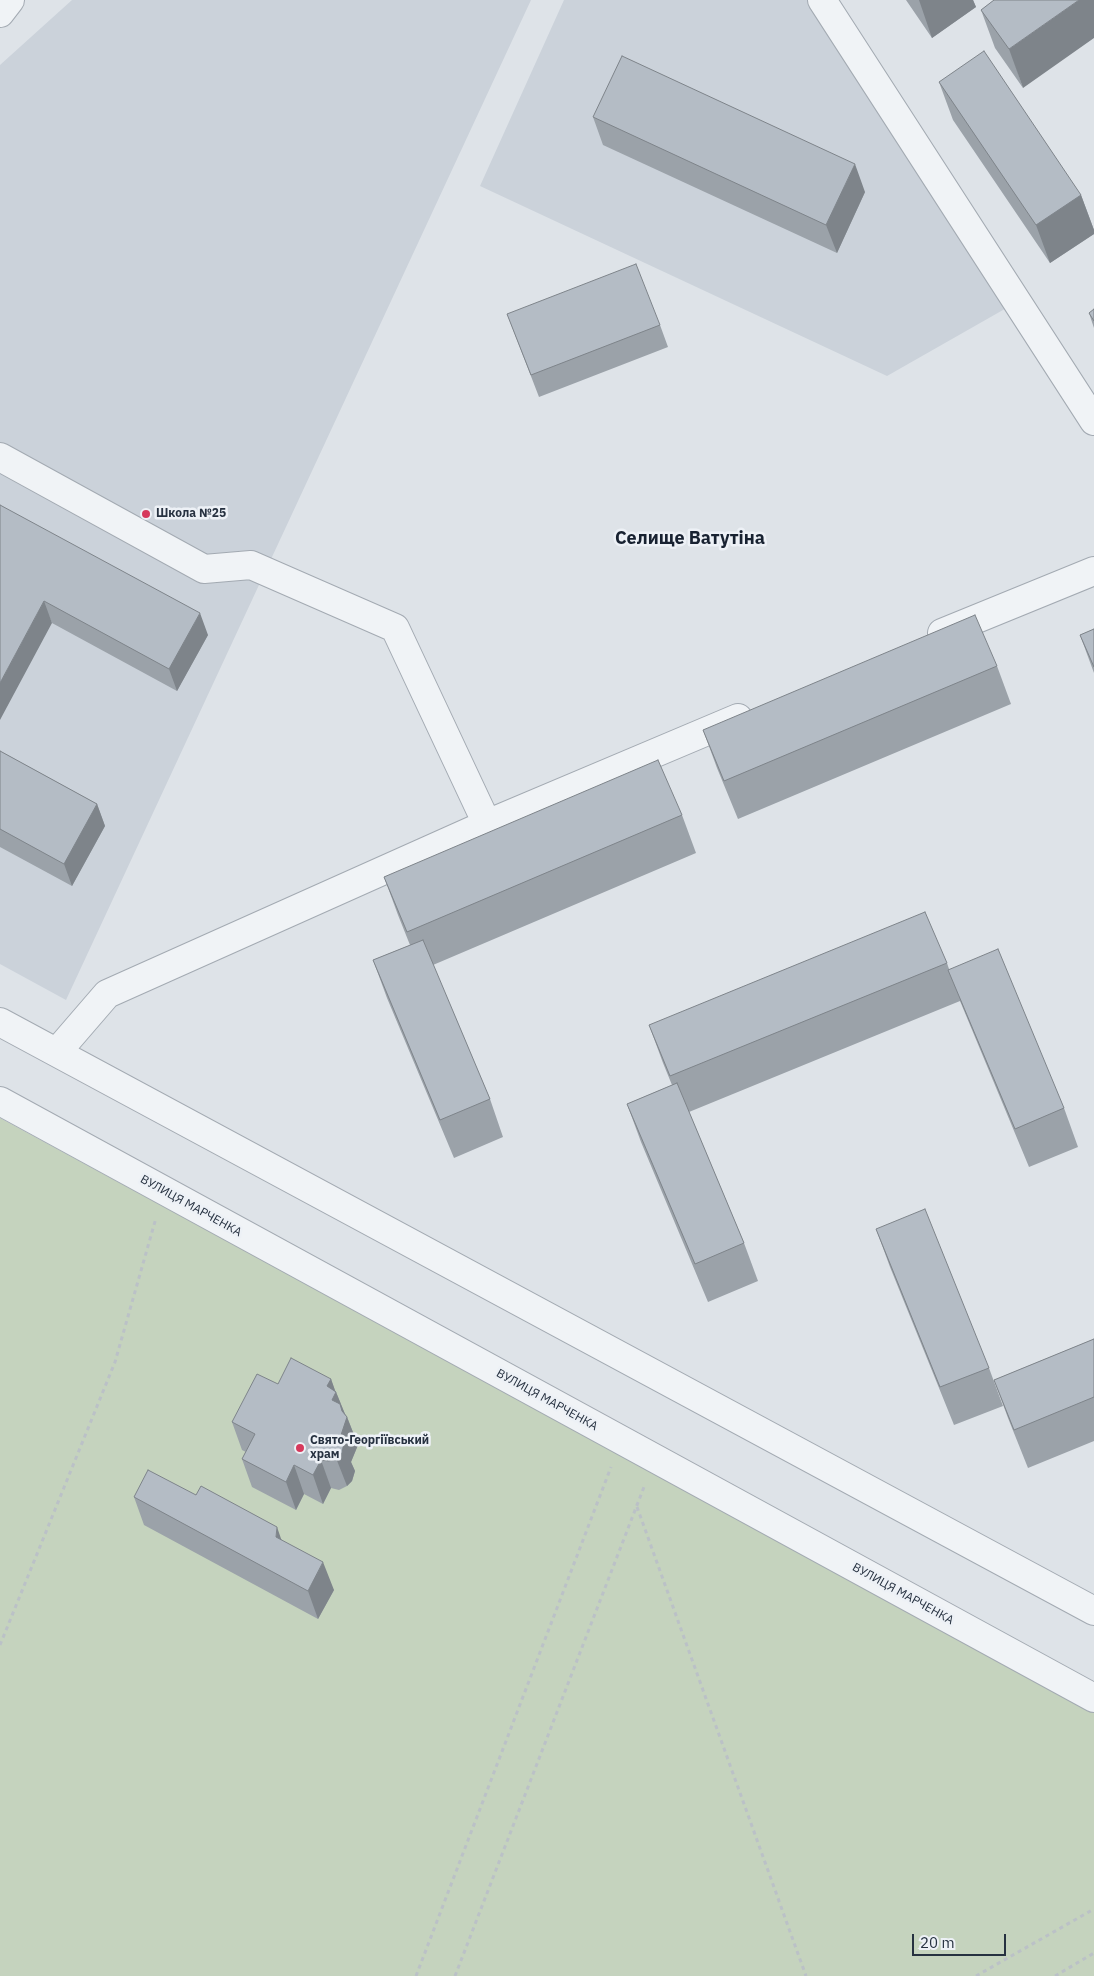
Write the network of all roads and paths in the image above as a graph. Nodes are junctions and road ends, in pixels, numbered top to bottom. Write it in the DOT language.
graph roads {
  1 [pos="10,0"];
  2 [pos="822,0"];
  3 [pos="0,13"];
  4 [pos="1094,421"];
  5 [pos="0,457"];
  6 [pos="1094,571"];
  7 [pos="921,642"];
  8 [pos="758,710"];
  9 [pos="487,824"];
  10 [pos="0,1022"];
  11 [pos="56,1052"];
  12 [pos="0,1101"];
  13 [pos="164,1191"];
  14 [pos="621,1440"];
  15 [pos="655,1459"];
  16 [pos="637,1506"];
  17 [pos="1094,1611"];
  18 [pos="0,1644"];
  19 [pos="1094,1698"];
  20 [pos="1094,1909"];
  21 [pos="1094,1953"];
  22 [pos="416,1976"];
  23 [pos="454,1976"];
  24 [pos="806,1976"];
  25 [pos="976,1976"];
  26 [pos="1055,1976"];
  1 -- 3 [label="street"];
  2 -- 4 [label="street"];
  5 -- 9 [label="street"];
  6 -- 7 [label="street"];
  8 -- 9 [label="street"];
  9 -- 11 [label="street"];
  10 -- 11 [label="street"];
  11 -- 17 [label="street"];
  12 -- 13 [label="street, ВУЛИЦЯ МАРЧЕНКА"];
  13 -- 14 [label="street, ВУЛИЦЯ МАРЧЕНКА"];
  13 -- 18 [label="path"];
  14 -- 15 [label="street, ВУЛИЦЯ МАРЧЕНКА"];
  14 -- 22 [label="path"];
  15 -- 16 [label="path"];
  15 -- 19 [label="street, ВУЛИЦЯ МАРЧЕНКА"];
  16 -- 23 [label="path"];
  16 -- 24 [label="path"];
  20 -- 25 [label="path"];
  21 -- 26 [label="path"];
}
